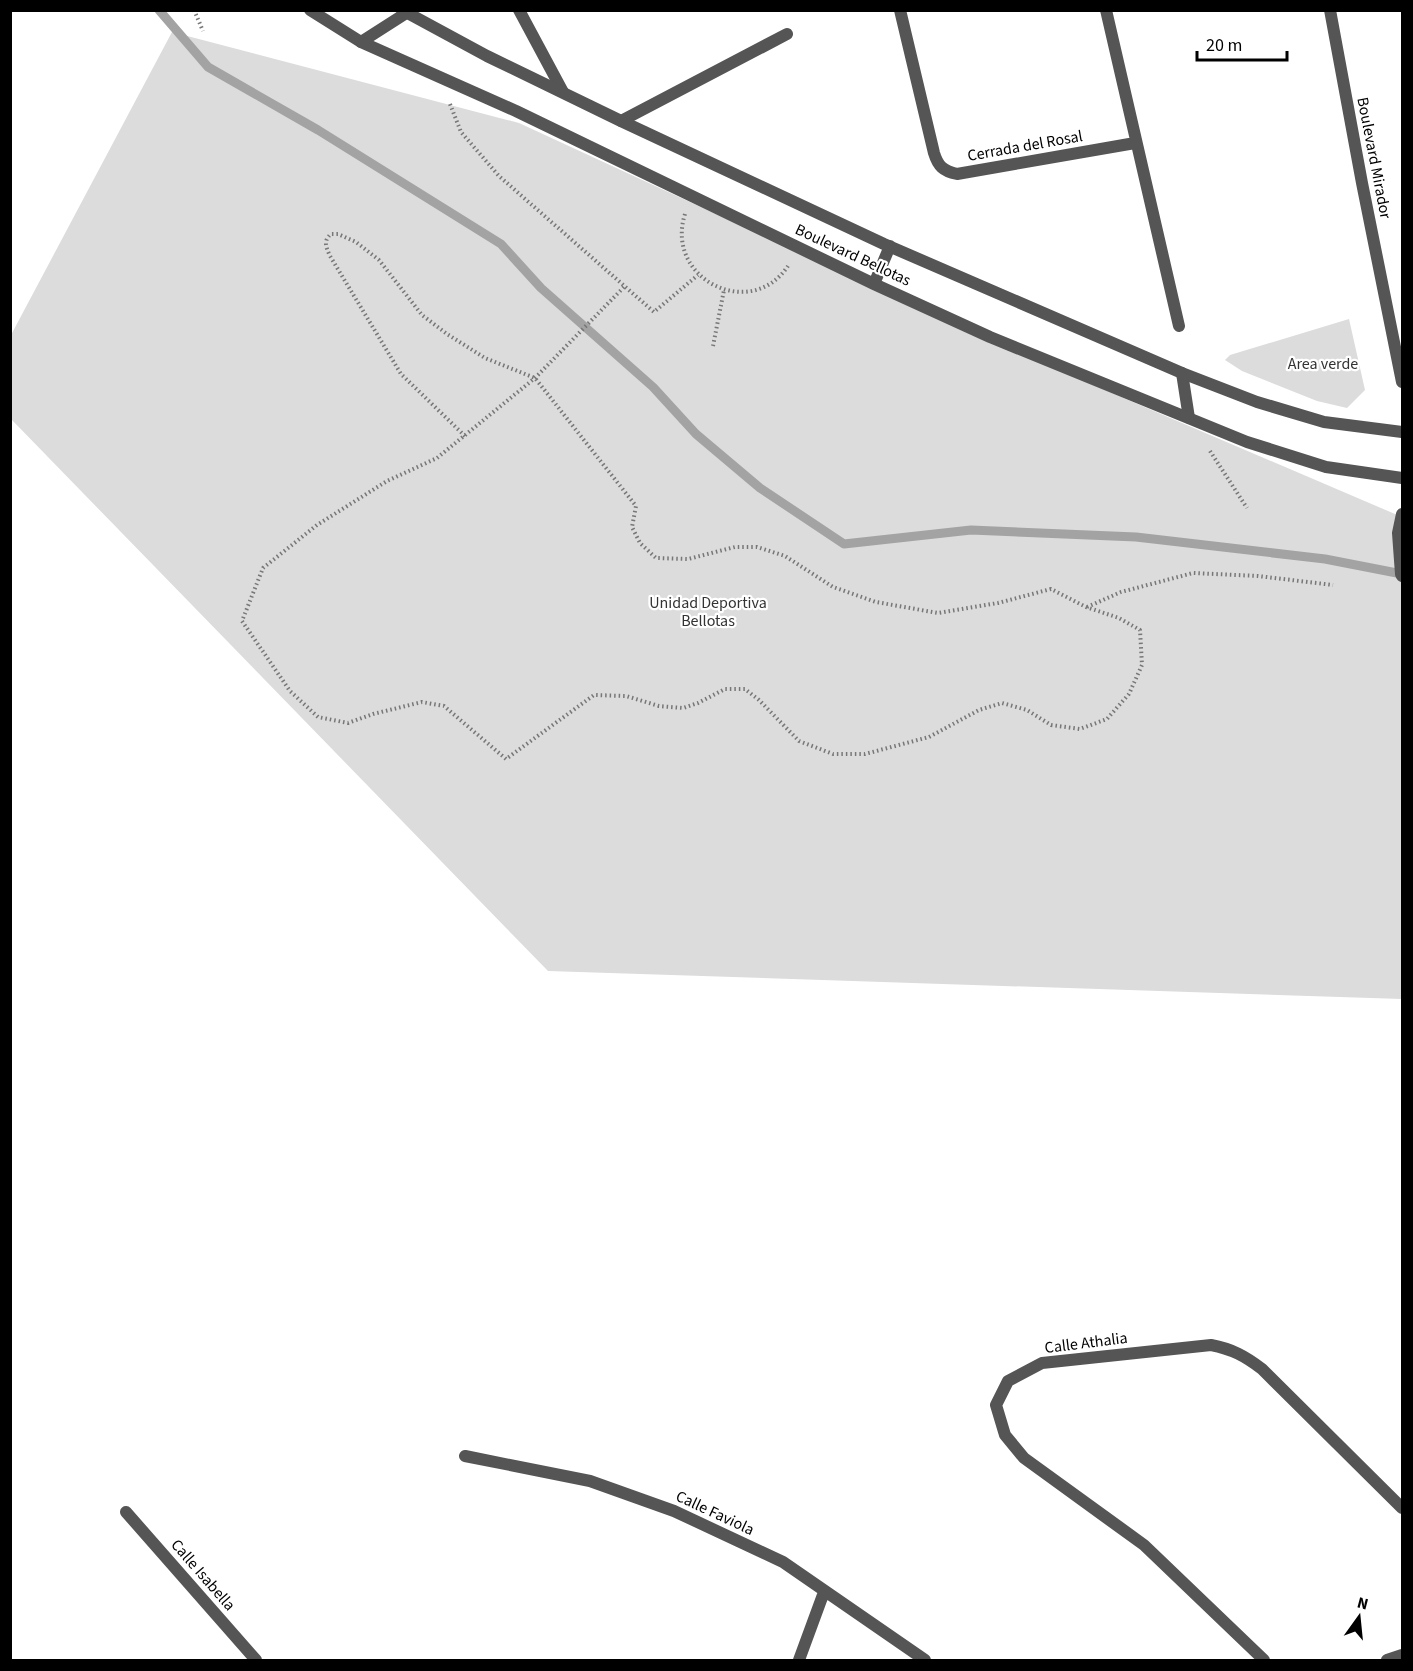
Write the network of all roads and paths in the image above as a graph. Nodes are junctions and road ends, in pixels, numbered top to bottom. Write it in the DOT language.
graph roads {
  1 [pos="194,10"];
  2 [pos="310,10"];
  3 [pos="519,10"];
  4 [pos="900,10"];
  5 [pos="1106,10"];
  6 [pos="1330,10"];
  7 [pos="407,11"];
  8 [pos="203,31"];
  9 [pos="787,34"];
  10 [pos="361,42"];
  11 [pos="443,78"];
  12 [pos="562,92"];
  13 [pos="621,121"];
  14 [pos="1135,143"];
  15 [pos="694,197"];
  16 [pos="890,246"];
  17 [pos="796,247"];
  18 [pos="698,275"];
  19 [pos="874,284"];
  20 [pos="625,286"];
  21 [pos="724,290"];
  22 [pos="1179,326"];
  23 [pos="713,346"];
  24 [pos="1182,373"];
  25 [pos="535,378"];
  26 [pos="1402,382"];
  27 [pos="1189,418"];
  28 [pos="1402,432"];
  29 [pos="465,436"];
  30 [pos="1402,478"];
  31 [pos="1247,508"];
  32 [pos="1402,514"];
  33 [pos="1402,576"];
  34 [pos="1333,585"];
  35 [pos="1086,608"];
  36 [pos="465,1456"];
  37 [pos="1402,1508"];
  38 [pos="126,1512"];
  39 [pos="824,1592"];
  40 [pos="1402,1655"];
  41 [pos="256,1660"];
  42 [pos="799,1660"];
  43 [pos="925,1660"];
  44 [pos="1264,1660"];
  45 [pos="1387,1660"];
  1 -- 8 [label="path"];
  2 -- 10 [label="street, Boulevard Bellotas"];
  3 -- 12 [label="street"];
  4 -- 14 [label="street, Cerrada del Rosal"];
  5 -- 14 [label="street"];
  6 -- 26 [label="street, Boulevard Mirador"];
  7 -- 10 [label="street"];
  7 -- 12 [label="street, Boulevard Bellotas"];
  9 -- 13 [label="street"];
  10 -- 11 [label="street, Boulevard Bellotas"];
  11 -- 15 [label="street, Boulevard Bellotas"];
  11 -- 20 [label="path"];
  12 -- 13 [label="street, Boulevard Bellotas"];
  13 -- 16 [label="street, Boulevard Bellotas"];
  14 -- 22 [label="street"];
  15 -- 17 [label="street, Boulevard Bellotas"];
  15 -- 18 [label="path"];
  16 -- 19 [label="street"];
  16 -- 24 [label="street, Boulevard Bellotas"];
  17 -- 19 [label="street, Boulevard Bellotas"];
  17 -- 21 [label="path"];
  18 -- 20 [label="path"];
  18 -- 21 [label="path"];
  19 -- 27 [label="street, Boulevard Bellotas"];
  20 -- 25 [label="path"];
  21 -- 23 [label="path"];
  24 -- 27 [label="street"];
  24 -- 28 [label="street, Boulevard Bellotas"];
  25 -- 29 [label="path"];
  25 -- 29 [label="path"];
  25 -- 35 [label="path"];
  27 -- 30 [label="street, Boulevard Bellotas"];
  27 -- 31 [label="path"];
  29 -- 35 [label="path"];
  32 -- 33 [label="street"];
  34 -- 35 [label="path"];
  36 -- 39 [label="street, Calle Faviola"];
  37 -- 44 [label="street, Calle Athalia"];
  38 -- 41 [label="street, Calle Isabella"];
  39 -- 42 [label="street"];
  39 -- 43 [label="street, Calle Faviola"];
  40 -- 45 [label="street"];
}
